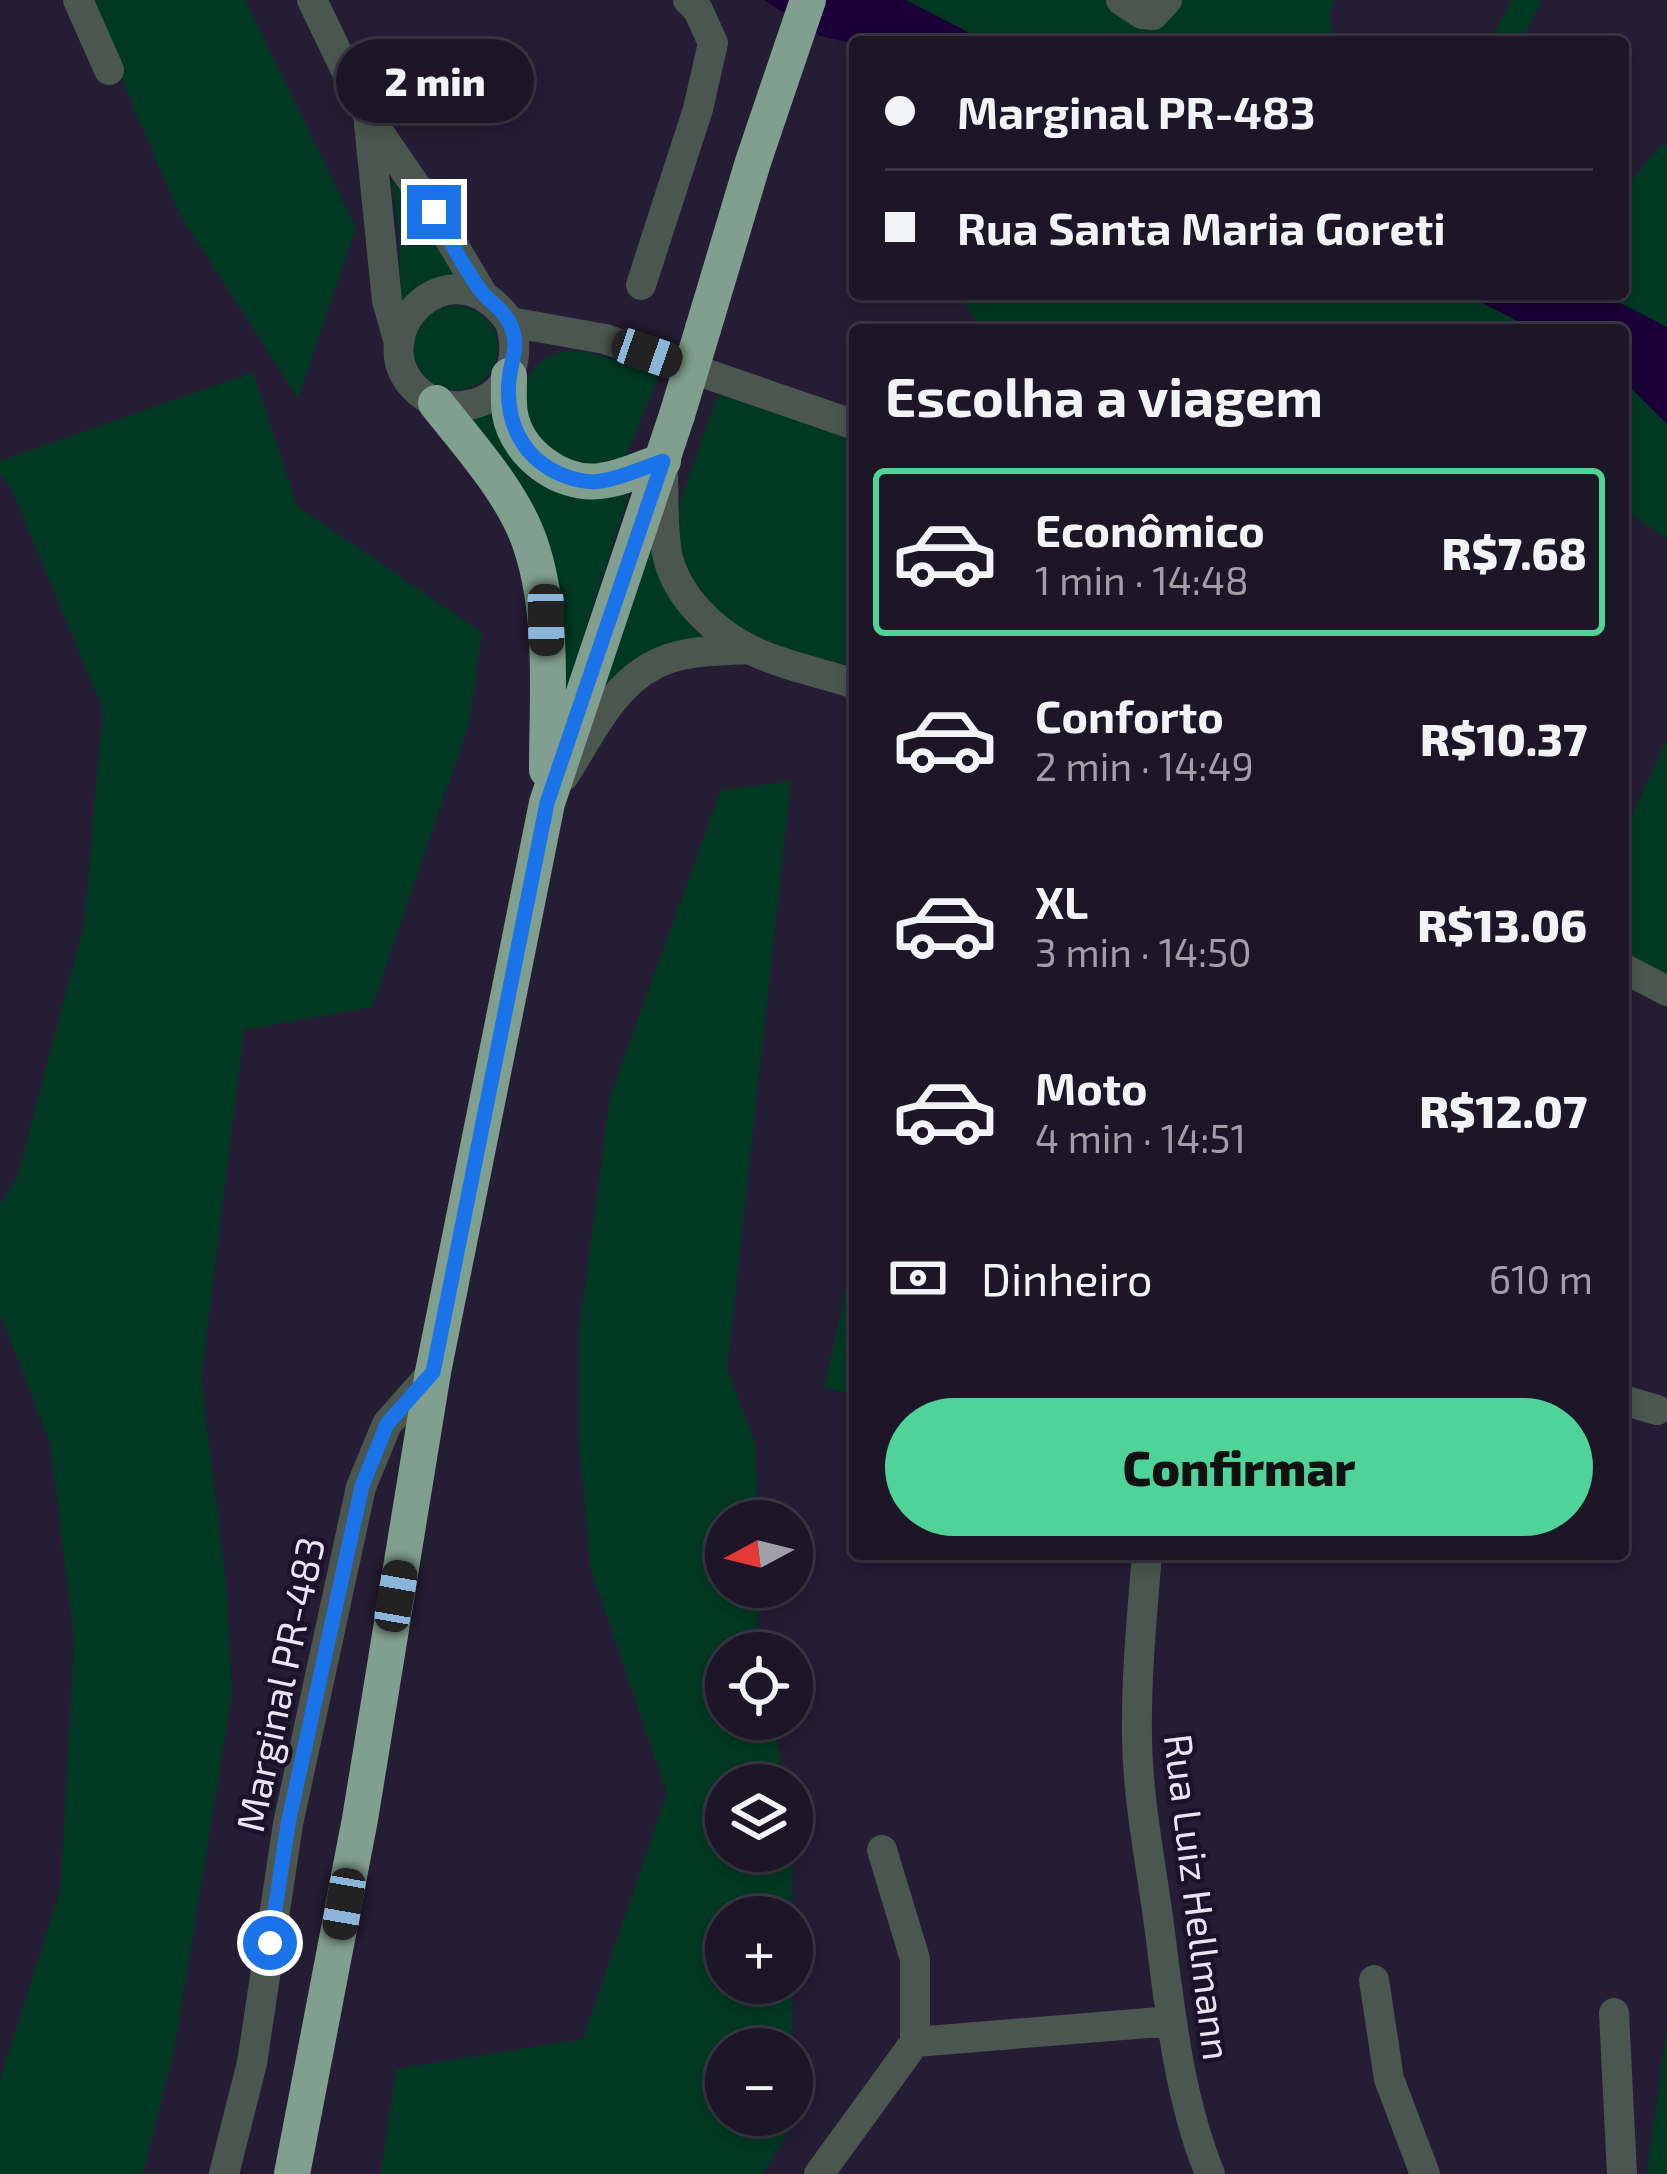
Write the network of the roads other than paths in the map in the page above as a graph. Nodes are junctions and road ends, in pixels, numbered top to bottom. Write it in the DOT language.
graph roads {
  1 [pos="78,0"];
  2 [pos="312,0"];
  3 [pos="688,0"];
  4 [pos="808,0"];
  5 [pos="1121,0"];
  6 [pos="1160,8"];
  7 [pos="110,70"];
  8 [pos="369,118"];
  9 [pos="640,285"];
  10 [pos="484,295"];
  11 [pos="511,322"];
  12 [pos="399,343"];
  13 [pos="509,376"];
  14 [pos="436,403"];
  15 [pos="849,422"];
  16 [pos="663,461"];
  17 [pos="748,649"];
  18 [pos="849,682"];
  19 [pos="547,803"];
  20 [pos="1629,977"];
  21 [pos="1667,991"];
  22 [pos="433,1372"];
  23 [pos="1629,1402"];
  24 [pos="1657,1410"];
  25 [pos="1146,1560"];
  26 [pos="882,1850"];
  27 [pos="1375,1980"];
  28 [pos="1614,2013"];
  29 [pos="1172,2021"];
  30 [pos="916,2042"];
  31 [pos="224,2174"];
  32 [pos="292,2174"];
  33 [pos="819,2174"];
  34 [pos="1210,2174"];
  35 [pos="1425,2174"];
  36 [pos="1622,2174"];
  1 -- 7 [label="street"];
  2 -- 8 [label="street"];
  3 -- 9 [label="street"];
  4 -- 16 [label="highway, bridge"];
  5 -- 6 [label="street"];
  8 -- 10 [label="street"];
  8 -- 12 [label="street"];
  10 -- 11 [label="street"];
  10 -- 12 [label="street"];
  11 -- 13 [label="street"];
  11 -- 15 [label="street"];
  12 -- 14 [label="street"];
  13 -- 14 [label="street"];
  13 -- 16 [label="highway"];
  14 -- 19 [label="highway"];
  16 -- 17 [label="street"];
  16 -- 19 [label="highway"];
  17 -- 18 [label="street"];
  17 -- 19 [label="street"];
  19 -- 22 [label="highway"];
  20 -- 21 [label="street"];
  22 -- 31 [label="street, Marginal PR-483"];
  22 -- 32 [label="highway"];
  23 -- 24 [label="street"];
  25 -- 29 [label="street, Rua Luiz Hellmann"];
  26 -- 30 [label="street"];
  27 -- 35 [label="street"];
  28 -- 36 [label="street"];
  29 -- 30 [label="street"];
  29 -- 34 [label="street, Rua Luiz Hellmann"];
  30 -- 33 [label="street"];
}
